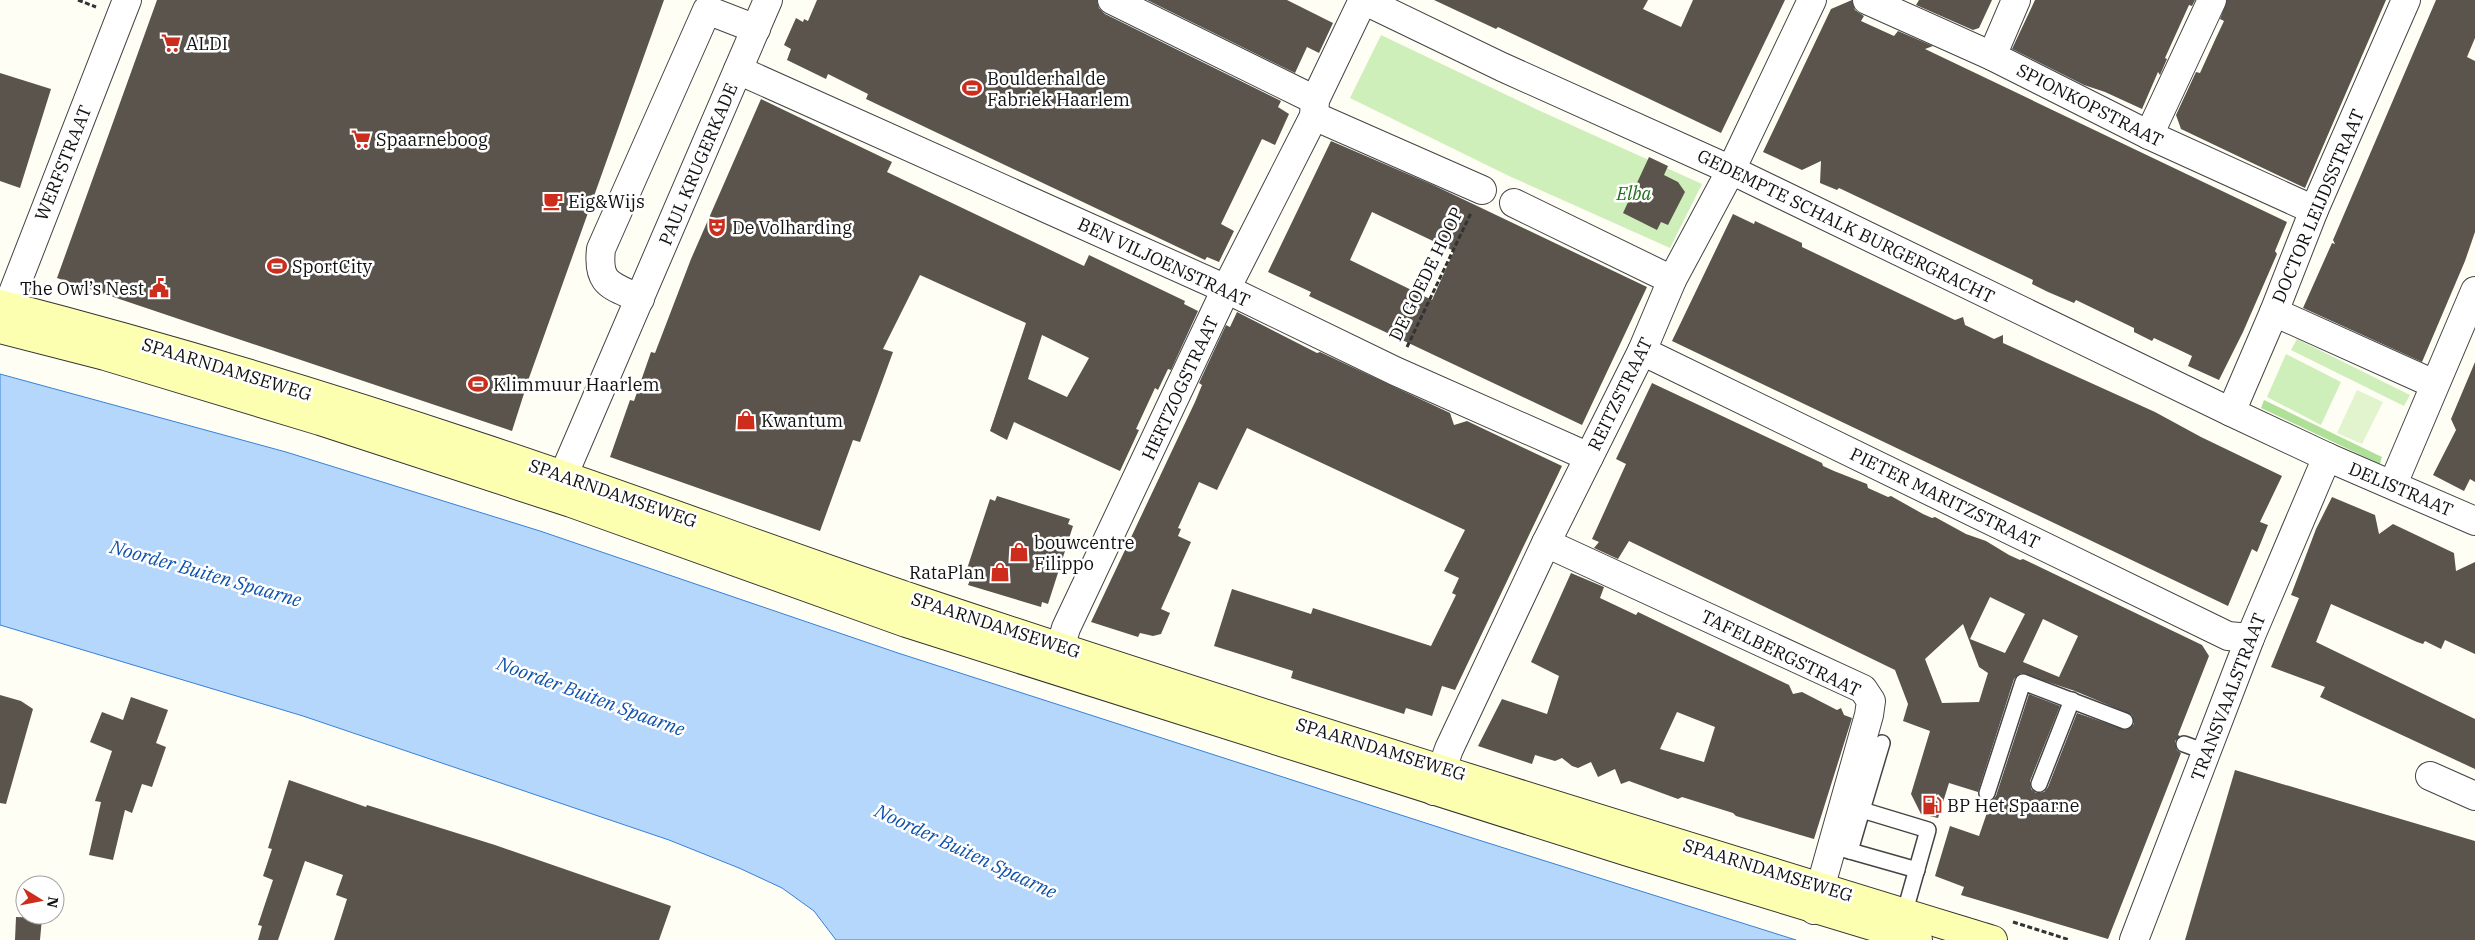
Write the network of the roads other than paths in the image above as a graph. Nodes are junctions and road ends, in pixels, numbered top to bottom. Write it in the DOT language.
graph roads {
  1 [pos="127,0"];
  2 [pos="768,0"];
  3 [pos="1112,0"];
  4 [pos="1363,0"];
  5 [pos="1812,0"];
  6 [pos="1866,0"];
  7 [pos="2016,0"];
  8 [pos="2212,0"];
  9 [pos="2406,0"];
  10 [pos="756,29"];
  11 [pos="1992,56"];
  12 [pos="738,70"];
  13 [pos="1314,108"];
  14 [pos="2149,135"];
  15 [pos="1731,170"];
  16 [pos="1482,190"];
  17 [pos="1514,203"];
  18 [pos="2314,210"];
  19 [pos="1672,280"];
  20 [pos="1226,289"];
  21 [pos="2475,291"];
  22 [pos="640,299"];
  23 [pos="2274,312"];
  24 [pos="2,316"];
  25 [pos="1642,351"];
  26 [pos="2434,384"];
  27 [pos="2232,412"];
  28 [pos="1589,457"];
  29 [pos="2327,457"];
  30 [pos="2393,484"];
  31 [pos="559,487"];
  32 [pos="2475,521"];
  33 [pos="1546,543"];
  34 [pos="2250,638"];
  35 [pos="1057,658"];
  36 [pos="2072,700"];
  37 [pos="2125,721"];
  38 [pos="1882,743"];
  39 [pos="2430,776"];
  40 [pos="1438,780"];
  41 [pos="2039,784"];
  42 [pos="1986,793"];
  43 [pos="2475,796"];
  44 [pos="1862,810"];
  45 [pos="1841,848"];
  46 [pos="1917,870"];
  47 [pos="1817,898"];
  48 [pos="1907,929"];
  49 [pos="1994,940"];
  50 [pos="2134,940"];
  1 -- 24 [label="street, WERFSTRAAT"];
  2 -- 10 [label="street, PAUL KRUGERKADE"];
  3 -- 13 [label="street"];
  4 -- 13 [label="street, HERTZOGSTRAAT"];
  4 -- 15 [label="street, GEDEMPTE SCHALK BURGERGRACHT"];
  5 -- 15 [label="street, REITZSTRAAT"];
  6 -- 11 [label="street, SPIONKOPSTRAAT"];
  7 -- 11 [label="street"];
  8 -- 14 [label="street"];
  9 -- 18 [label="street, DOCTOR LEIJDSSTRAAT"];
  10 -- 12 [label="street, PAUL KRUGERKADE"];
  10 -- 22 [label="street"];
  11 -- 14 [label="street, SPIONKOPSTRAAT"];
  12 -- 20 [label="street, BEN VILJOENSTRAAT"];
  12 -- 22 [label="street, PAUL KRUGERKADE"];
  13 -- 16 [label="street"];
  13 -- 20 [label="street, HERTZOGSTRAAT"];
  14 -- 18 [label="street, SPIONKOPSTRAAT"];
  15 -- 19 [label="street, REITZSTRAAT"];
  15 -- 27 [label="street, GEDEMPTE SCHALK BURGERGRACHT"];
  17 -- 19 [label="street"];
  18 -- 23 [label="street, DOCTOR LEIJDSSTRAAT"];
  19 -- 25 [label="street, REITZSTRAAT"];
  20 -- 28 [label="street, BEN VILJOENSTRAAT"];
  20 -- 35 [label="street, HERTZOGSTRAAT"];
  21 -- 26 [label="street"];
  22 -- 31 [label="street, PAUL KRUGERKADE"];
  23 -- 26 [label="street"];
  23 -- 27 [label="street, DOCTOR LEIJDSSTRAAT"];
  24 -- 31 [label="main road, SPAARNDAMSEWEG"];
  25 -- 28 [label="street, REITZSTRAAT"];
  25 -- 34 [label="street, PIETER MARITZSTRAAT"];
  26 -- 30 [label="street"];
  27 -- 29 [label="street, GEDEMPTE SCHALK BURGERGRACHT"];
  28 -- 33 [label="street, REITZSTRAAT"];
  29 -- 30 [label="street, DELISTRAAT"];
  29 -- 34 [label="street, TRANSVAALSTRAAT"];
  30 -- 32 [label="street, DELISTRAAT"];
  31 -- 35 [label="main road, SPAARNDAMSEWEG"];
  33 -- 40 [label="street, REITZSTRAAT"];
  33 -- 45 [label="street, TAFELBERGSTRAAT"];
  34 -- 50 [label="street, TRANSVAALSTRAAT"];
  35 -- 40 [label="main road, SPAARNDAMSEWEG"];
  36 -- 37 [label="lane"];
  36 -- 41 [label="lane"];
  36 -- 42 [label="lane"];
  38 -- 44 [label="lane"];
  39 -- 43 [label="street"];
  40 -- 47 [label="main road, SPAARNDAMSEWEG"];
  44 -- 45 [label="lane"];
  44 -- 46 [label="lane"];
  45 -- 46 [label="lane"];
  45 -- 47 [label="street, TAFELBERGSTRAAT"];
  46 -- 48 [label="lane"];
  47 -- 48 [label="main road, SPAARNDAMSEWEG"];
  48 -- 49 [label="main road, SPAARNDAMSEWEG"];
}
